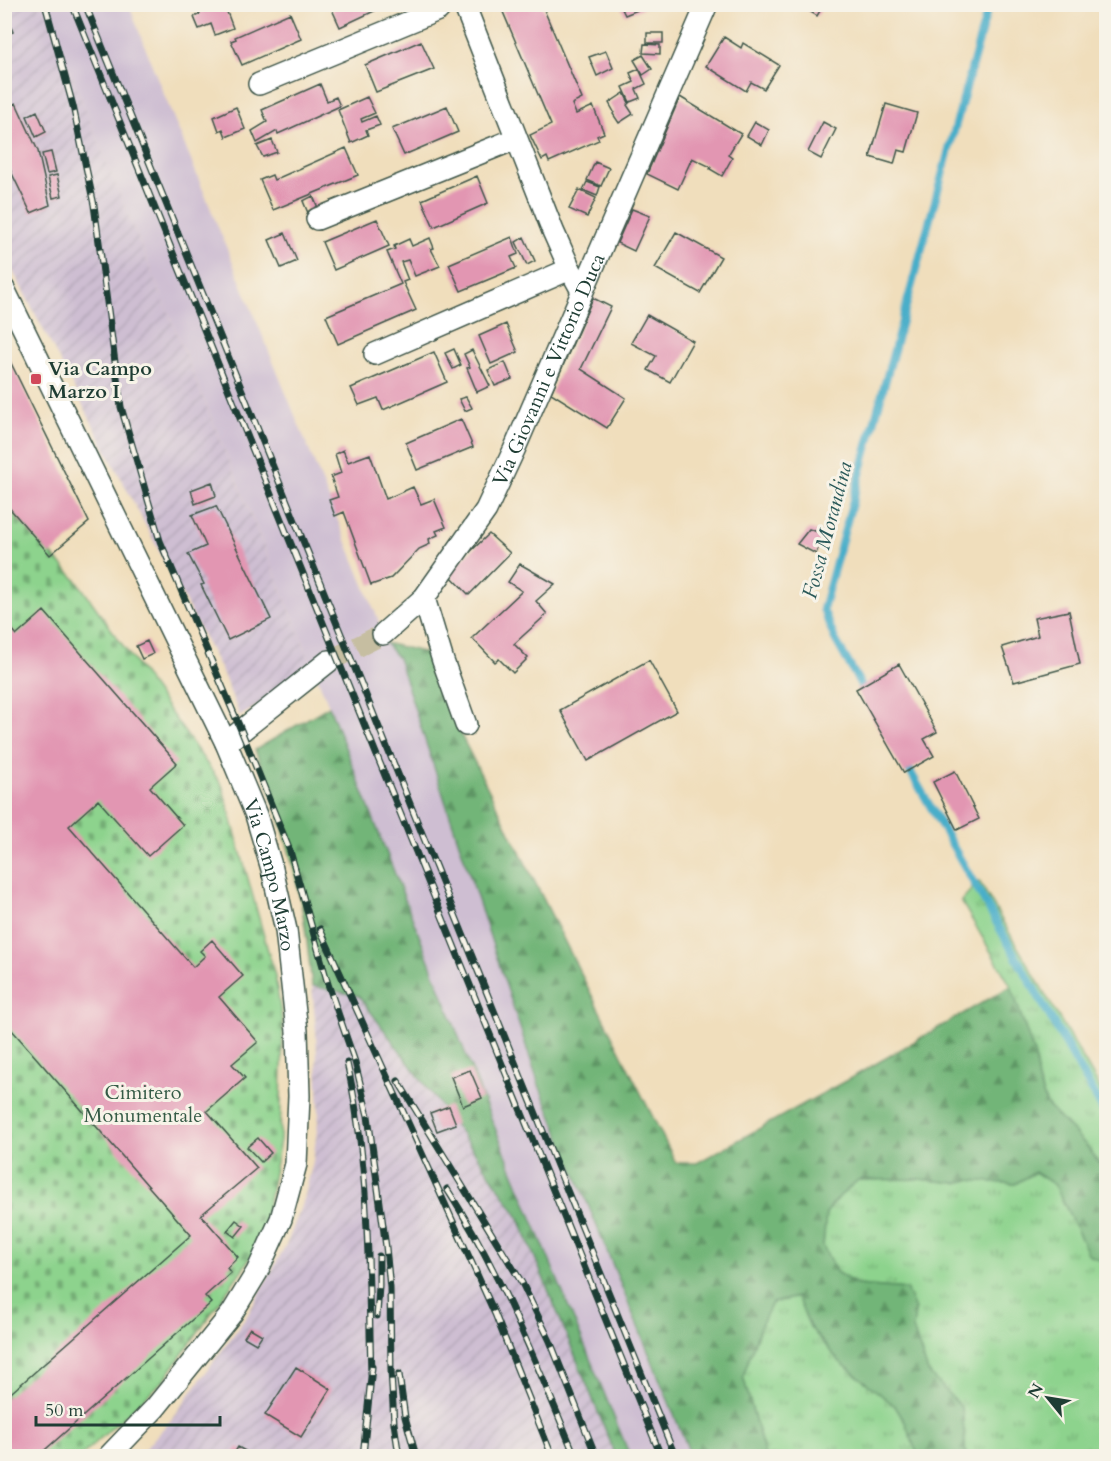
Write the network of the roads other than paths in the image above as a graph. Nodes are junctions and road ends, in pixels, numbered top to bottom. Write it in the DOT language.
graph roads {
  1 [pos="442,4"];
  2 [pos="464,4"];
  3 [pos="706,4"];
  4 [pos="259,84"];
  5 [pos="515,139"];
  6 [pos="317,219"];
  7 [pos="570,269"];
  8 [pos="4,289"];
  9 [pos="582,291"];
  10 [pos="375,354"];
  11 [pos="424,598"];
  12 [pos="383,634"];
  13 [pos="328,661"];
  14 [pos="466,725"];
  15 [pos="226,743"];
  16 [pos="109,1456"];
  1 -- 4 [label="street"];
  2 -- 5 [label="street"];
  3 -- 9 [label="street, Via Giovanni e Vittorio Duca"];
  5 -- 6 [label="street"];
  5 -- 7 [label="street"];
  7 -- 9 [label="street"];
  7 -- 10 [label="street"];
  8 -- 15 [label="street, Via Campo Marzo"];
  9 -- 11 [label="street, Via Giovanni e Vittorio Duca"];
  11 -- 12 [label="street, Via Giovanni e Vittorio Duca"];
  11 -- 14 [label="street"];
  13 -- 15 [label="street"];
  15 -- 16 [label="street, Via Campo Marzo"];
}
